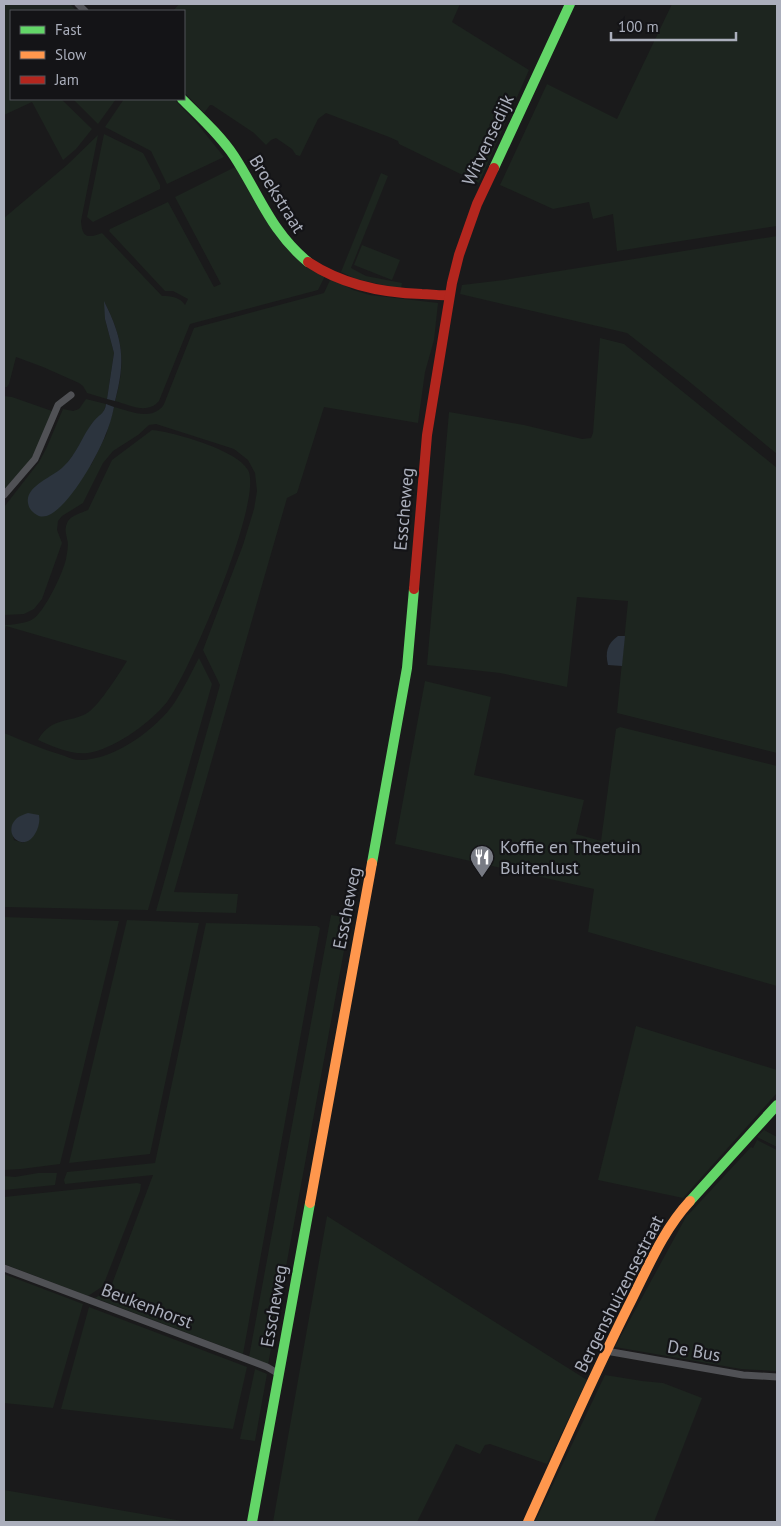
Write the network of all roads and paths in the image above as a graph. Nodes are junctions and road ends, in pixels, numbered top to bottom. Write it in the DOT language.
graph roads {
  1 [pos="570,4"];
  2 [pos="183,100"];
  3 [pos="449,296"];
  4 [pos="71,395"];
  5 [pos="4,495"];
  6 [pos="777,1105"];
  7 [pos="4,1268"];
  8 [pos="606,1351"];
  9 [pos="279,1374"];
  10 [pos="777,1378"];
  11 [pos="252,1522"];
  12 [pos="528,1522"];
  1 -- 3 [label="street, Witvensedijk"];
  2 -- 3 [label="street, Broekstraat"];
  3 -- 9 [label="street, Esscheweg"];
  4 -- 5 [label="street"];
  6 -- 8 [label="street, Bergenshuizensestraat"];
  7 -- 9 [label="street, Beukenhorst"];
  8 -- 10 [label="street, De Bus"];
  8 -- 12 [label="street, Bergenshuizensestraat"];
  9 -- 11 [label="street, Esscheweg"];
}
